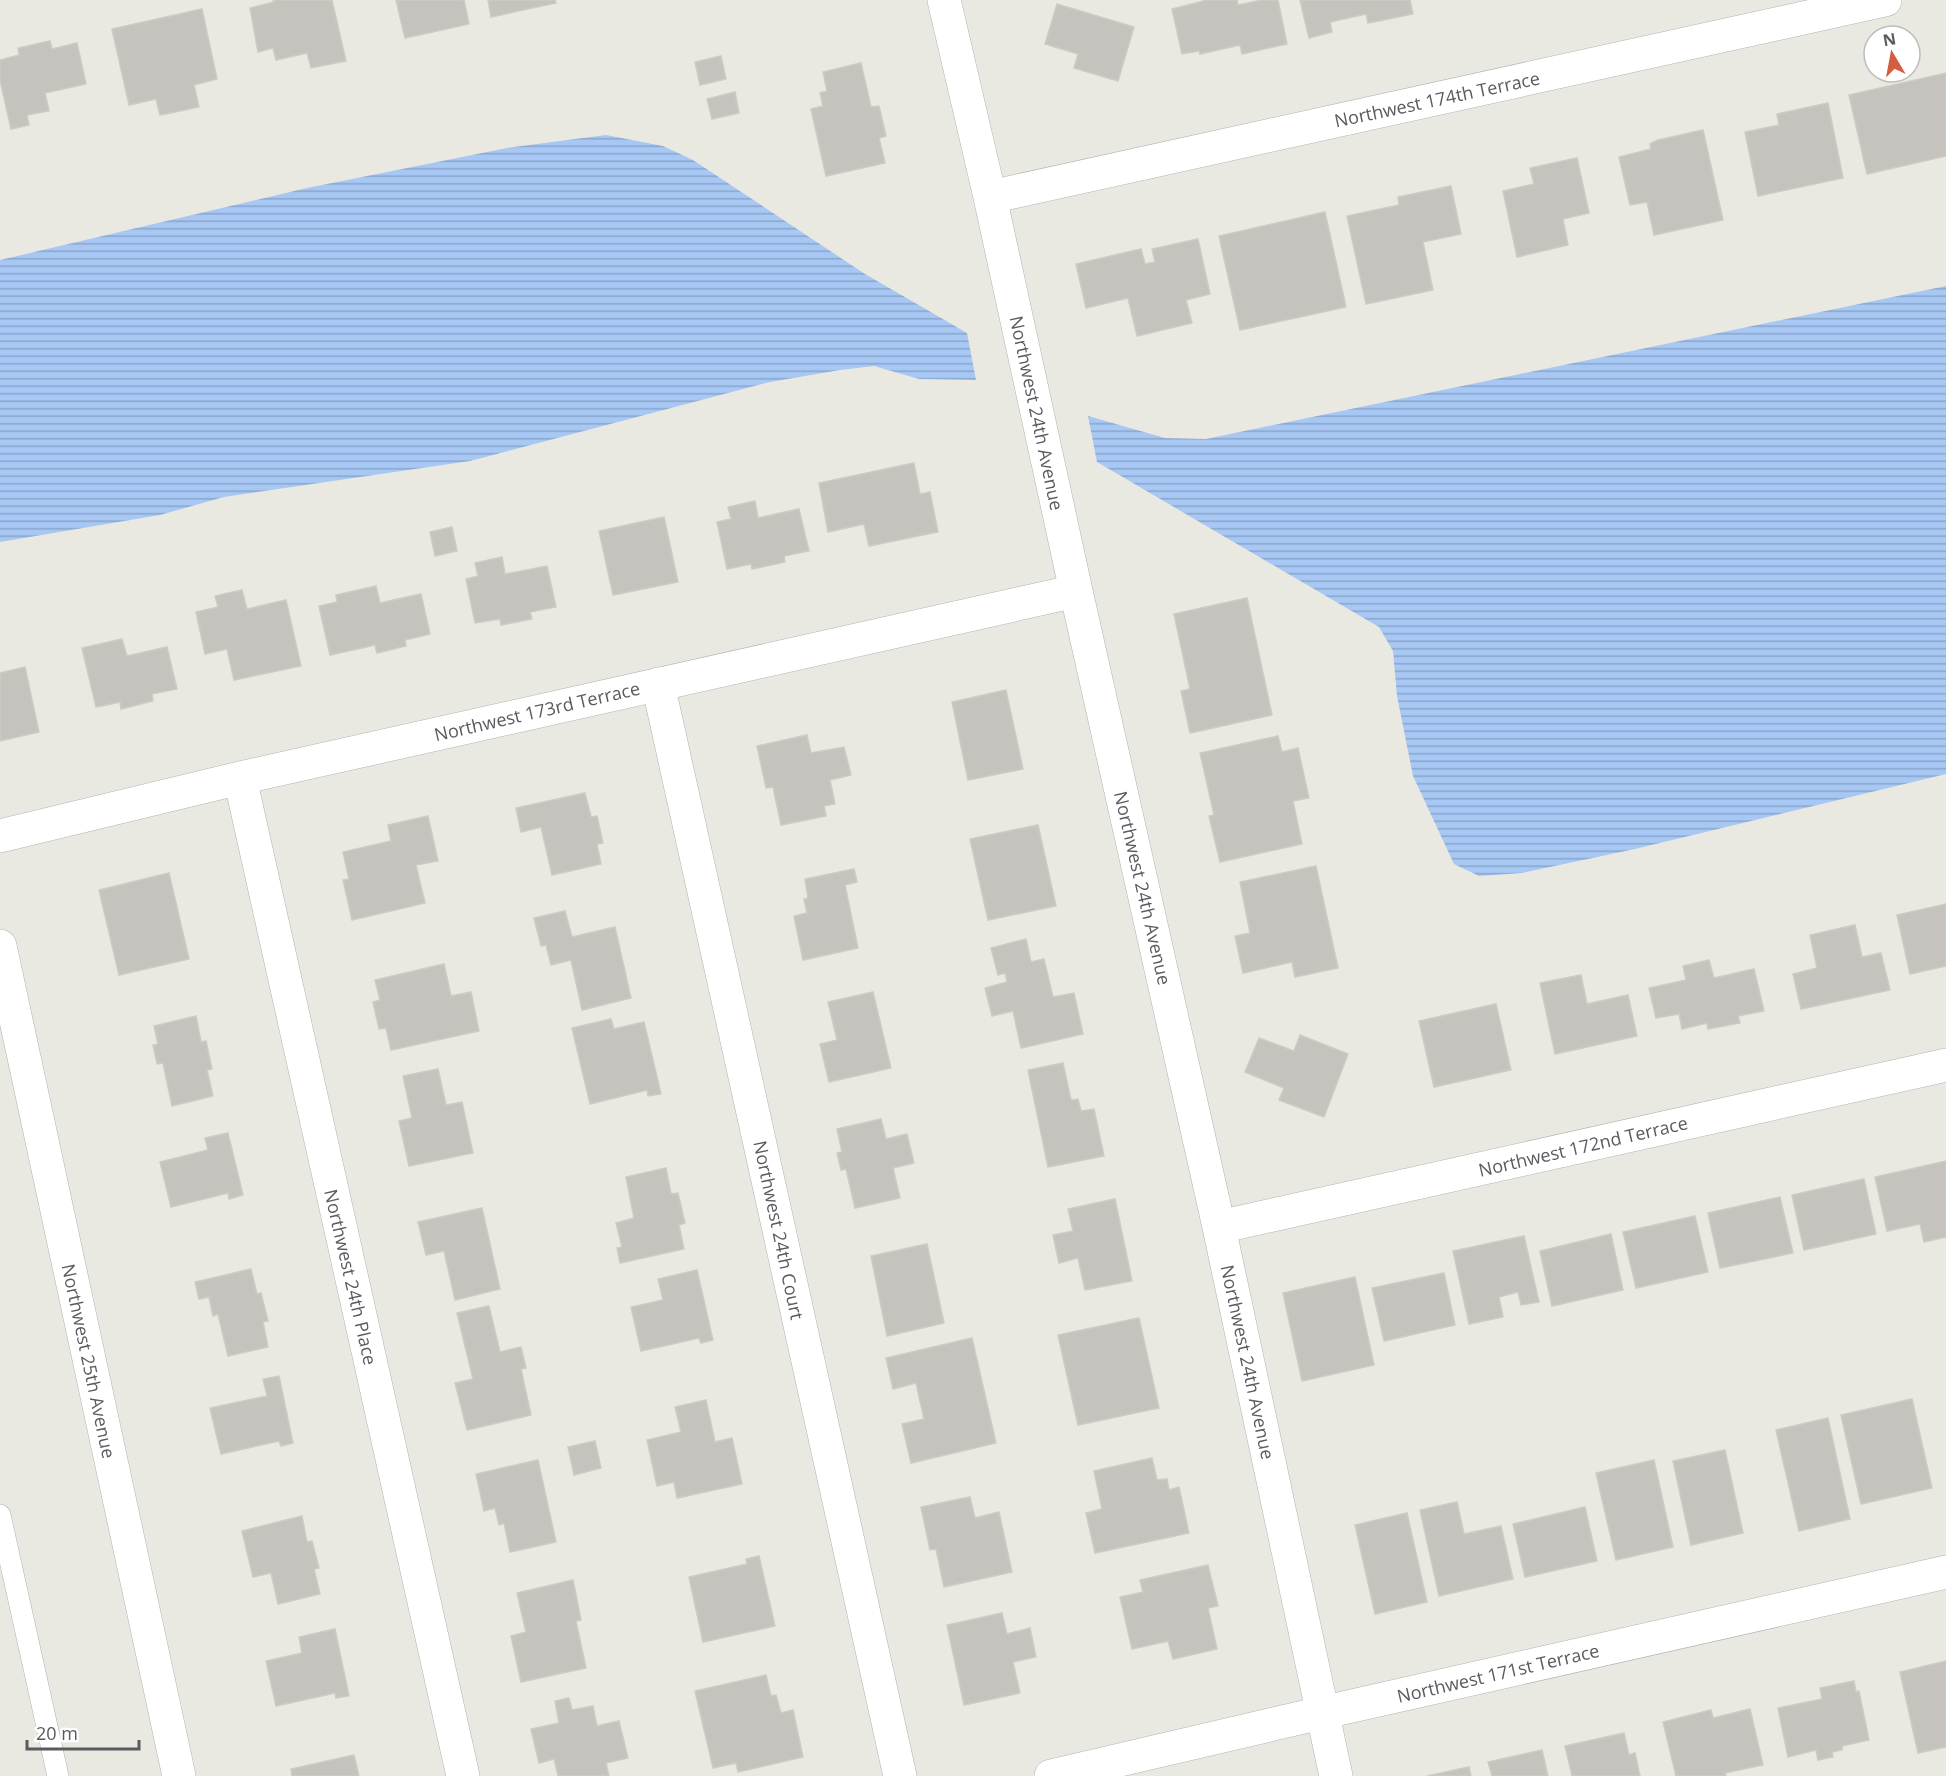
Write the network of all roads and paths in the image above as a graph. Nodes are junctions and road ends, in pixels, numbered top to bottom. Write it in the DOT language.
graph roads {
  1 [pos="944,0"];
  2 [pos="1885,0"];
  3 [pos="990,197"];
  4 [pos="1076,591"];
  5 [pos="658,684"];
  6 [pos="240,778"];
  7 [pos="0,836"];
  8 [pos="0,946"];
  9 [pos="1946,1065"];
  10 [pos="1219,1227"];
  11 [pos="0,1515"];
  12 [pos="1946,1572"];
  13 [pos="1322,1713"];
  14 [pos="58,1776"];
  15 [pos="179,1776"];
  16 [pos="463,1776"];
  17 [pos="900,1776"];
  18 [pos="1051,1776"];
  19 [pos="1336,1776"];
  1 -- 3 [label="street, Northwest 24th Avenue"];
  2 -- 3 [label="street, Northwest 174th Terrace"];
  3 -- 4 [label="street, Northwest 24th Avenue"];
  4 -- 5 [label="street, Northwest 173rd Terrace"];
  4 -- 10 [label="street, Northwest 24th Avenue"];
  5 -- 6 [label="street, Northwest 173rd Terrace"];
  5 -- 17 [label="street, Northwest 24th Court"];
  6 -- 7 [label="street, Northwest 173rd Terrace"];
  6 -- 16 [label="street, Northwest 24th Place"];
  8 -- 15 [label="street, Northwest 25th Avenue"];
  9 -- 10 [label="street, Northwest 172nd Terrace"];
  10 -- 13 [label="street, Northwest 24th Avenue"];
  11 -- 14 [label="lane"];
  12 -- 13 [label="street, Northwest 171st Terrace"];
  13 -- 18 [label="street, Northwest 171st Terrace"];
  13 -- 19 [label="street, Northwest 24th Avenue"];
}
